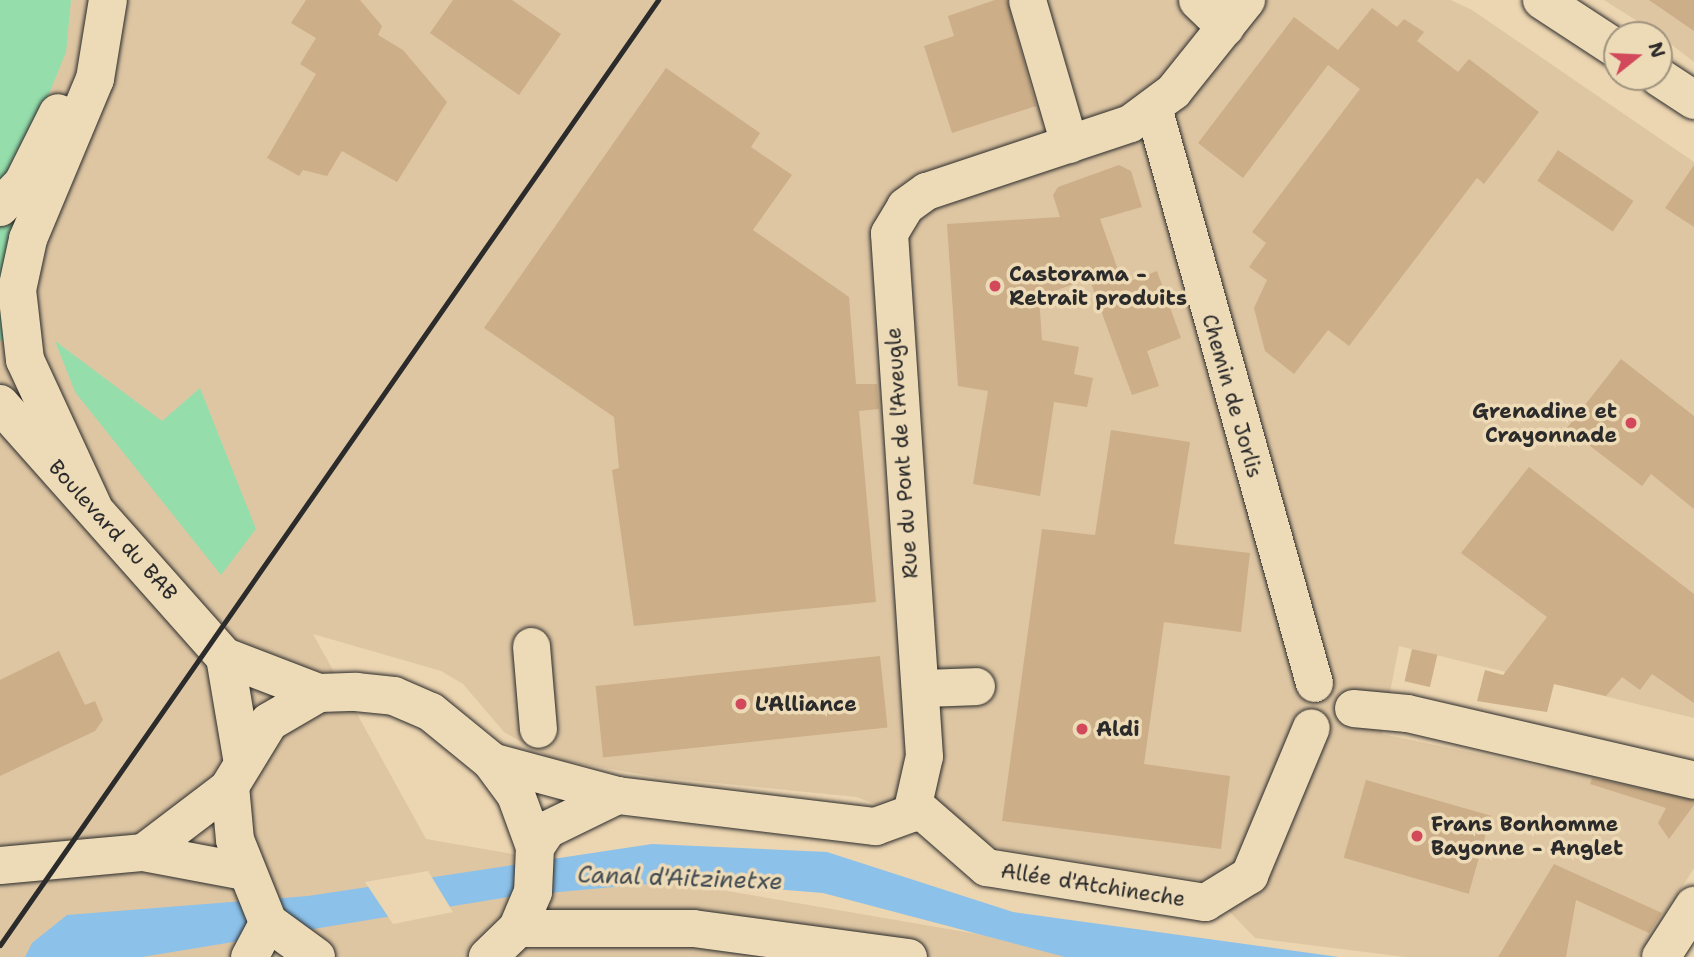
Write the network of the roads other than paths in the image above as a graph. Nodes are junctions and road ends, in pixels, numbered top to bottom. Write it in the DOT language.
graph roads {
  1 [pos="88,0"];
  2 [pos="108,0"];
  3 [pos="1027,0"];
  4 [pos="1197,0"];
  5 [pos="1542,0"];
  6 [pos="1236,13"];
  7 [pos="1603,40"];
  8 [pos="1673,86"];
  9 [pos="1694,100"];
  10 [pos="1153,107"];
  11 [pos="1069,144"];
  12 [pos="0,207"];
  13 [pos="0,404"];
  14 [pos="93,507"];
  15 [pos="531,646"];
  16 [pos="225,657"];
  17 [pos="1314,683"];
  18 [pos="976,686"];
  19 [pos="920,688"];
  20 [pos="319,693"];
  21 [pos="1353,708"];
  22 [pos="1311,727"];
  23 [pos="538,729"];
  24 [pos="491,761"];
  25 [pos="236,772"];
  26 [pos="1694,780"];
  27 [pos="617,794"];
  28 [pos="916,806"];
  29 [pos="535,847"];
  30 [pos="143,852"];
  31 [pos="0,865"];
  32 [pos="244,871"];
  33 [pos="533,892"];
  34 [pos="1694,905"];
  35 [pos="268,922"];
  36 [pos="518,928"];
  37 [pos="607,929"];
  38 [pos="249,957"];
  39 [pos="316,957"];
  40 [pos="488,957"];
  41 [pos="908,957"];
  42 [pos="1661,957"];
  1 -- 12 [label="main road"];
  2 -- 14 [label="main road"];
  3 -- 11 [label="street"];
  4 -- 6 [label="street"];
  5 -- 7 [label="main road"];
  6 -- 10 [label="street, Rue du Pont de l'Aveugle"];
  8 -- 9 [label="main road"];
  10 -- 11 [label="street, Rue du Pont de l'Aveugle"];
  10 -- 17 [label="street, Chemin de Jorlis"];
  11 -- 19 [label="street, Rue du Pont de l'Aveugle"];
  13 -- 14 [label="main road, Boulevard du BAB"];
  14 -- 16 [label="main road, Boulevard du BAB"];
  15 -- 23 [label="street"];
  16 -- 20 [label="main road, Boulevard du BAB"];
  16 -- 25 [label="main road"];
  17 -- 21 [label="street"];
  17 -- 22 [label="street"];
  18 -- 19 [label="street"];
  19 -- 28 [label="street, Rue du Pont de l'Aveugle"];
  20 -- 24 [label="main road"];
  20 -- 25 [label="main road"];
  21 -- 22 [label="street"];
  21 -- 26 [label="street"];
  22 -- 28 [label="street, Allée d'Atchineche"];
  24 -- 27 [label="street"];
  24 -- 29 [label="main road"];
  25 -- 30 [label="street"];
  25 -- 32 [label="main road"];
  27 -- 28 [label="street"];
  27 -- 29 [label="street"];
  29 -- 33 [label="main road"];
  30 -- 31 [label="street"];
  30 -- 32 [label="street"];
  32 -- 35 [label="main road"];
  33 -- 36 [label="main road"];
  33 -- 37 [label="street"];
  34 -- 42 [label="main road"];
  35 -- 38 [label="street"];
  35 -- 39 [label="main road"];
  36 -- 37 [label="street"];
  36 -- 40 [label="main road"];
  37 -- 41 [label="street"];
}
